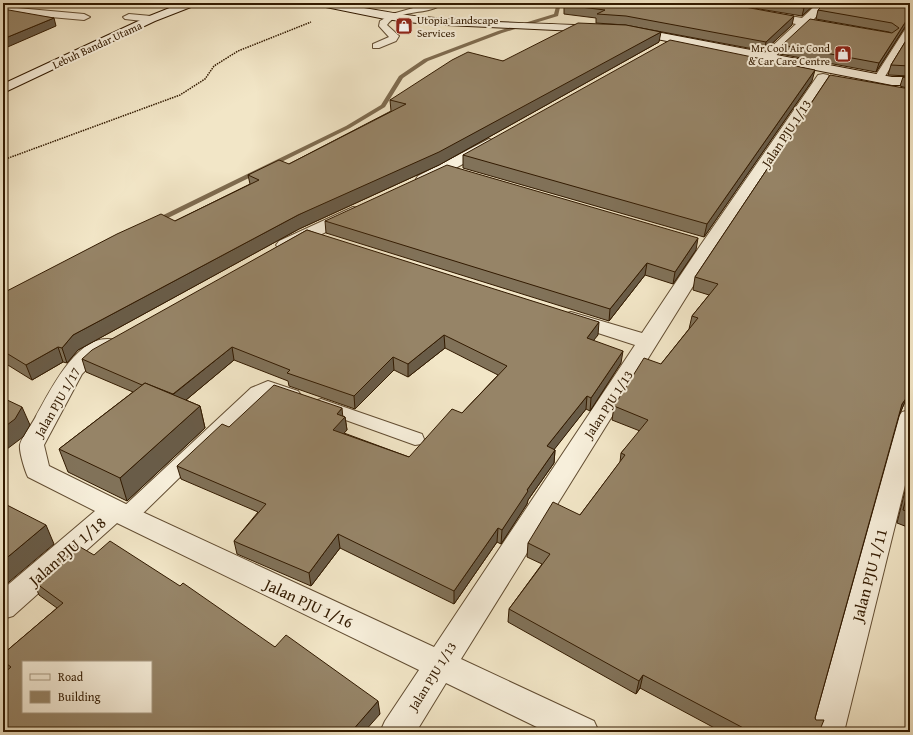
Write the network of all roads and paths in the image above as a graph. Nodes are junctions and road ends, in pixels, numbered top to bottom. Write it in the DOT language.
graph roads {
  1 [pos="192,3"];
  2 [pos="321,3"];
  3 [pos="358,3"];
  4 [pos="362,3"];
  5 [pos="439,3"];
  6 [pos="824,3"];
  7 [pos="154,6"];
  8 [pos="3,8"];
  9 [pos="346,8"];
  10 [pos="17,11"];
  11 [pos="400,14"];
  12 [pos="757,14"];
  13 [pos="3,17"];
  14 [pos="84,17"];
  15 [pos="129,17"];
  16 [pos="151,19"];
  17 [pos="804,22"];
  18 [pos="593,25"];
  19 [pos="614,26"];
  20 [pos="910,28"];
  21 [pos="843,29"];
  22 [pos="87,36"];
  23 [pos="376,46"];
  24 [pos="767,57"];
  25 [pos="881,75"];
  26 [pos="823,78"];
  27 [pos="910,80"];
  28 [pos="3,89"];
  29 [pos="910,94"];
  30 [pos="501,138"];
  31 [pos="3,160"];
  32 [pos="446,168"];
  33 [pos="469,175"];
  34 [pos="411,185"];
  35 [pos="369,205"];
  36 [pos="306,234"];
  37 [pos="329,241"];
  38 [pos="272,253"];
  39 [pos="557,313"];
  40 [pos="121,337"];
  41 [pos="648,342"];
  42 [pos="910,418"];
  43 [pos="415,439"];
  44 [pos="38,471"];
  45 [pos="120,513"];
  46 [pos="3,607"];
  47 [pos="439,665"];
  48 [pos="397,732"];
  49 [pos="582,732"];
  50 [pos="827,732"];
  1 -- 16 [label="street, Lebuh Bandar Utama"];
  2 -- 9 [label="street"];
  3 -- 9 [label="street"];
  4 -- 11 [label="street"];
  5 -- 11 [label="lane"];
  6 -- 17 [label="street"];
  7 -- 15 [label="street, Lebuh Bandar Utama"];
  8 -- 10 [label="street"];
  9 -- 11 [label="street"];
  9 -- 31 [label="path"];
  10 -- 13 [label="street"];
  10 -- 14 [label="street"];
  11 -- 18 [label="street"];
  11 -- 18 [label="street"];
  11 -- 23 [label="lane"];
  12 -- 17 [label="street"];
  15 -- 16 [label="street"];
  15 -- 22 [label="street, Lebuh Bandar Utama"];
  16 -- 28 [label="street, Lebuh Bandar Utama"];
  17 -- 21 [label="street"];
  17 -- 24 [label="street"];
  18 -- 19 [label="street"];
  19 -- 24 [label="street"];
  19 -- 24 [label="street"];
  20 -- 25 [label="lane"];
  24 -- 25 [label="street"];
  24 -- 26 [label="street"];
  25 -- 27 [label="street"];
  26 -- 29 [label="street"];
  26 -- 41 [label="street, Jalan PJU 1/13"];
  30 -- 32 [label="street"];
  32 -- 33 [label="street"];
  32 -- 34 [label="street"];
  35 -- 36 [label="street"];
  36 -- 37 [label="street"];
  36 -- 38 [label="street"];
  39 -- 41 [label="street"];
  40 -- 44 [label="street, Jalan PJU 1/17"];
  41 -- 47 [label="street, Jalan PJU 1/13"];
  42 -- 50 [label="street, Jalan PJU 1/11"];
  43 -- 45 [label="lane"];
  44 -- 45 [label="street, Jalan PJU 1/16"];
  45 -- 46 [label="street, Jalan PJU 1/18"];
  45 -- 47 [label="street, Jalan PJU 1/16"];
  47 -- 48 [label="street, Jalan PJU 1/13"];
  47 -- 49 [label="street, Jalan PJU 1/16"];
}
